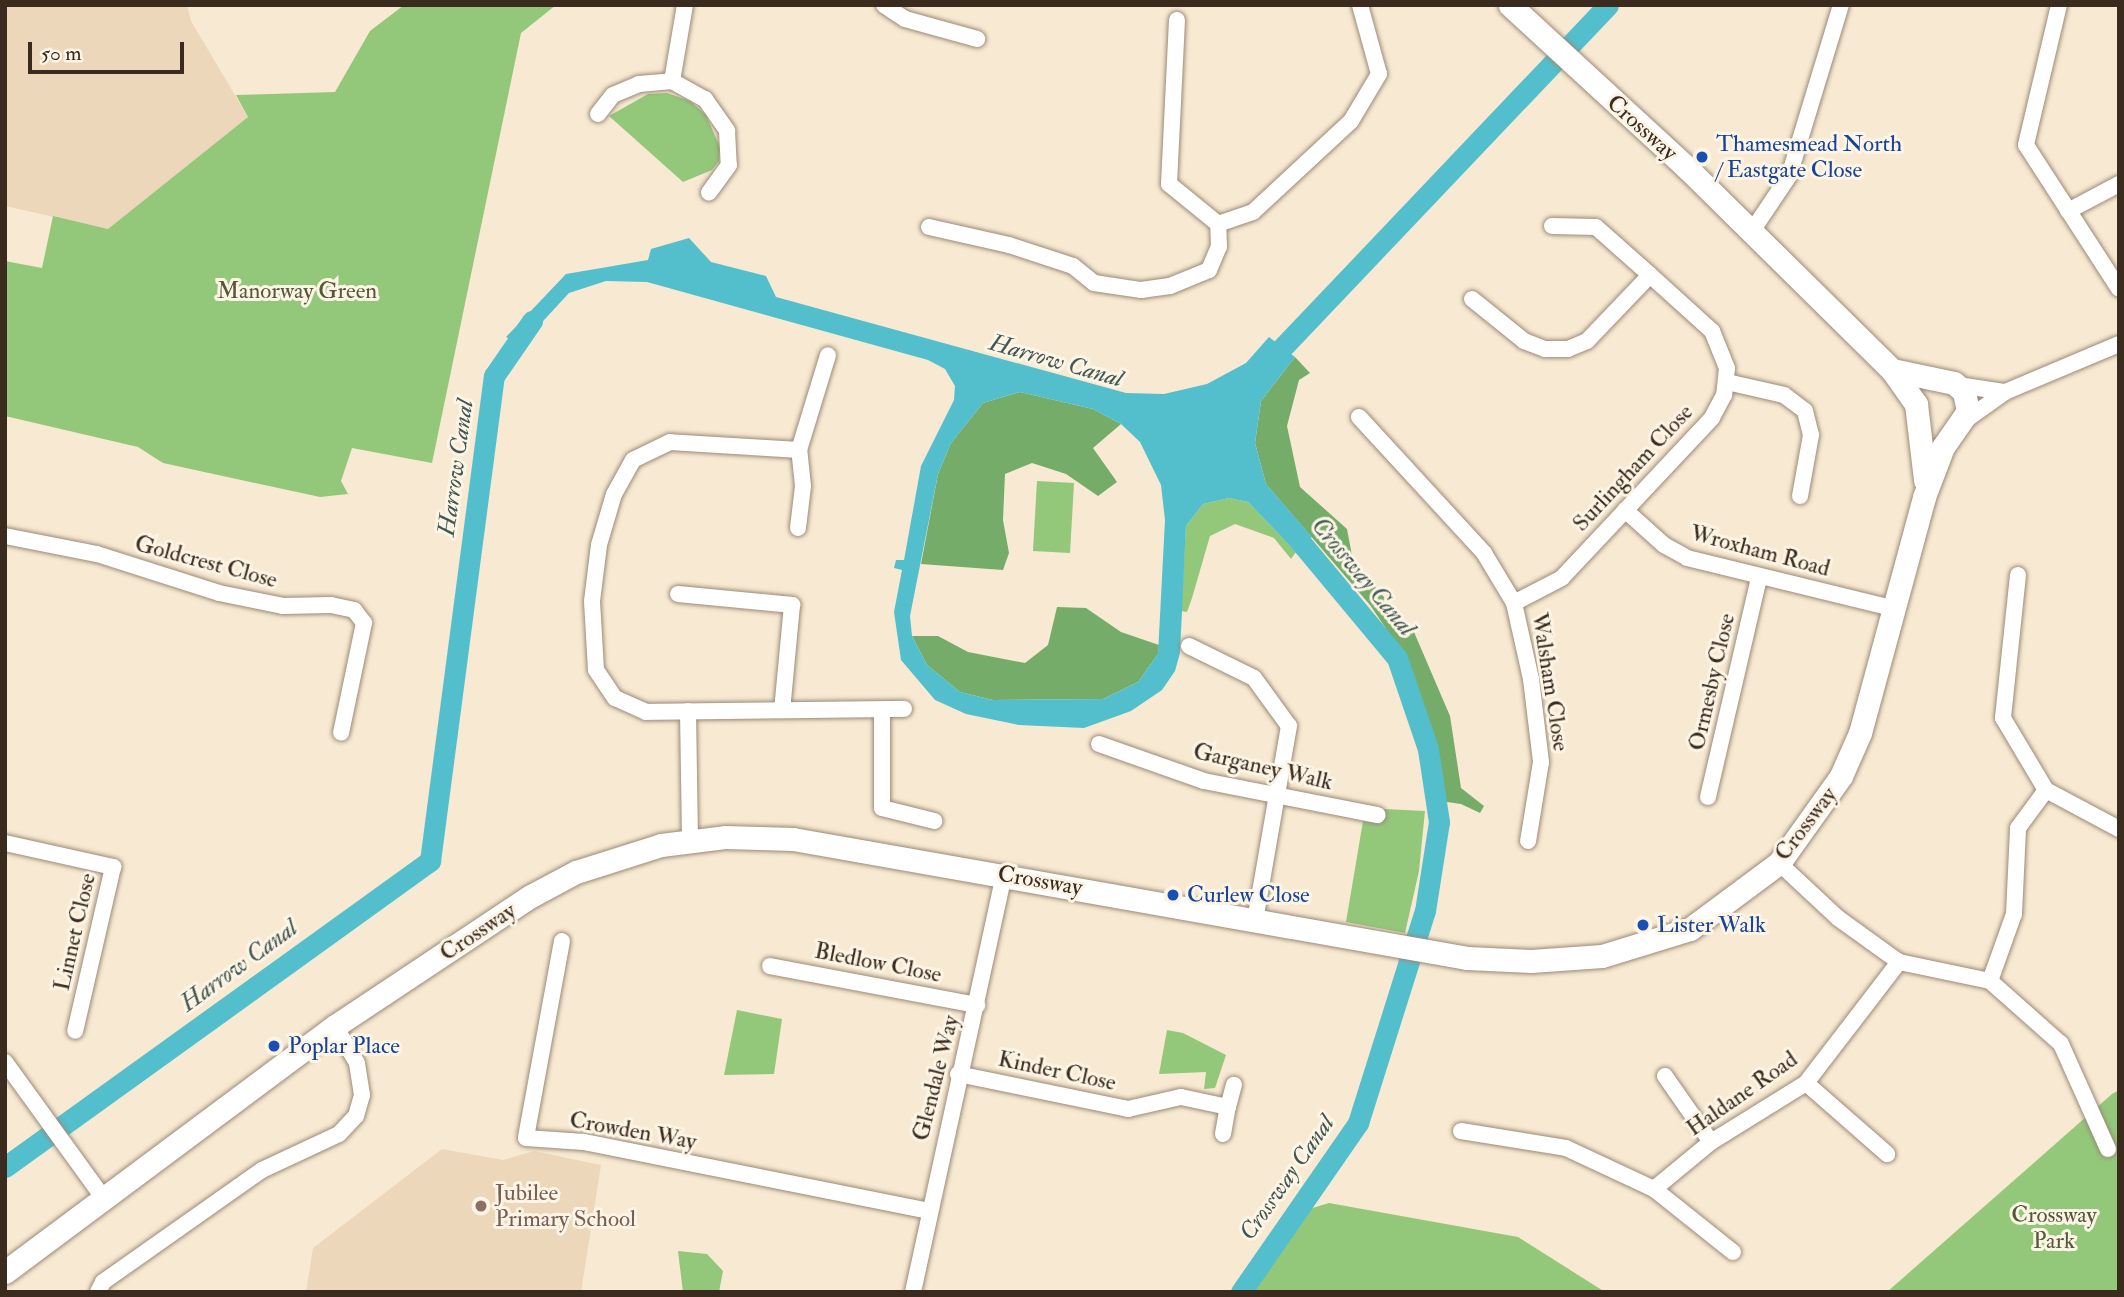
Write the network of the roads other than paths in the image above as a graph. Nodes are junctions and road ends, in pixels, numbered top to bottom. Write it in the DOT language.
graph roads {
  1 [pos="685,5"];
  2 [pos="884,5"];
  3 [pos="1360,5"];
  4 [pos="1841,5"];
  5 [pos="2059,5"];
  6 [pos="1517,11"];
  7 [pos="1177,20"];
  8 [pos="977,39"];
  9 [pos="672,81"];
  10 [pos="598,114"];
  11 [pos="2119,184"];
  12 [pos="709,193"];
  13 [pos="2068,211"];
  14 [pos="1218,224"];
  15 [pos="1552,226"];
  16 [pos="929,227"];
  17 [pos="1752,231"];
  18 [pos="1650,275"];
  19 [pos="2119,289"];
  20 [pos="1472,299"];
  21 [pos="2119,344"];
  22 [pos="828,355"];
  23 [pos="1892,370"];
  24 [pos="1727,382"];
  25 [pos="1947,383"];
  26 [pos="2005,392"];
  27 [pos="1917,410"];
  28 [pos="1359,417"];
  29 [pos="1960,425"];
  30 [pos="799,450"];
  31 [pos="1800,496"];
  32 [pos="1924,497"];
  33 [pos="1625,510"];
  34 [pos="798,528"];
  35 [pos="5,536"];
  36 [pos="2018,575"];
  37 [pos="1759,578"];
  38 [pos="678,594"];
  39 [pos="1514,603"];
  40 [pos="1897,609"];
  41 [pos="1189,646"];
  42 [pos="904,709"];
  43 [pos="782,710"];
  44 [pos="883,710"];
  45 [pos="688,711"];
  46 [pos="341,733"];
  47 [pos="1099,744"];
  48 [pos="2046,790"];
  49 [pos="1277,795"];
  50 [pos="1708,797"];
  51 [pos="1378,815"];
  52 [pos="934,821"];
  53 [pos="2119,829"];
  54 [pos="691,840"];
  55 [pos="1528,841"];
  56 [pos="5,843"];
  57 [pos="1779,863"];
  58 [pos="1004,874"];
  59 [pos="1255,921"];
  60 [pos="562,942"];
  61 [pos="1899,962"];
  62 [pos="770,966"];
  63 [pos="1990,981"];
  64 [pos="977,1005"];
  65 [pos="335,1026"];
  66 [pos="75,1031"];
  67 [pos="5,1062"];
  68 [pos="958,1074"];
  69 [pos="1665,1076"];
  70 [pos="1806,1083"];
  71 [pos="1234,1085"];
  72 [pos="1228,1107"];
  73 [pos="1461,1132"];
  74 [pos="1223,1134"];
  75 [pos="1711,1142"];
  76 [pos="2108,1150"];
  77 [pos="1887,1154"];
  78 [pos="1654,1189"];
  79 [pos="105,1200"];
  80 [pos="928,1211"];
  81 [pos="1733,1252"];
  82 [pos="5,1272"];
  83 [pos="98,1292"];
  84 [pos="913,1292"];
  1 -- 9 [label="street"];
  2 -- 8 [label="street"];
  3 -- 14 [label="street"];
  4 -- 17 [label="street"];
  5 -- 13 [label="street"];
  6 -- 17 [label="street, Crossway"];
  7 -- 14 [label="street"];
  9 -- 10 [label="street"];
  9 -- 12 [label="street"];
  11 -- 13 [label="street"];
  13 -- 19 [label="street"];
  14 -- 16 [label="street"];
  15 -- 18 [label="street"];
  17 -- 23 [label="street, Crossway"];
  18 -- 20 [label="street"];
  18 -- 24 [label="street"];
  21 -- 26 [label="street"];
  22 -- 30 [label="street"];
  23 -- 25 [label="street"];
  23 -- 27 [label="street, Crossway"];
  24 -- 31 [label="street"];
  24 -- 33 [label="street, Surlingham Close"];
  25 -- 26 [label="street"];
  25 -- 27 [label="street"];
  25 -- 29 [label="street"];
  26 -- 29 [label="street"];
  27 -- 29 [label="street"];
  27 -- 32 [label="street, Crossway"];
  28 -- 39 [label="street, Walsham Close"];
  29 -- 32 [label="street, Crossway"];
  30 -- 34 [label="street"];
  30 -- 45 [label="street"];
  32 -- 40 [label="street, Crossway"];
  33 -- 37 [label="street, Wroxham Road"];
  33 -- 39 [label="street, Surlingham Close"];
  35 -- 46 [label="street, Goldcrest Close"];
  36 -- 48 [label="street"];
  37 -- 40 [label="street, Wroxham Road"];
  37 -- 50 [label="street, Ormesby Close"];
  38 -- 43 [label="street"];
  39 -- 55 [label="street, Walsham Close"];
  40 -- 57 [label="street, Crossway"];
  41 -- 49 [label="street"];
  42 -- 44 [label="street"];
  43 -- 44 [label="street"];
  43 -- 45 [label="street"];
  44 -- 52 [label="street"];
  45 -- 54 [label="street"];
  47 -- 49 [label="street, Garganey Walk"];
  48 -- 53 [label="street"];
  48 -- 63 [label="street"];
  49 -- 51 [label="street, Garganey Walk"];
  49 -- 59 [label="street"];
  54 -- 58 [label="street, Crossway"];
  54 -- 65 [label="street, Crossway"];
  56 -- 66 [label="street, Linnet Close"];
  57 -- 59 [label="street, Crossway"];
  57 -- 61 [label="street"];
  58 -- 59 [label="street, Crossway"];
  58 -- 64 [label="street, Glendale Way"];
  60 -- 80 [label="street, Crowden Way"];
  61 -- 63 [label="street"];
  61 -- 70 [label="street, Haldane Road"];
  62 -- 64 [label="street, Bledlow Close"];
  63 -- 76 [label="street"];
  64 -- 68 [label="street, Glendale Way"];
  65 -- 79 [label="street, Crossway"];
  65 -- 83 [label="street"];
  67 -- 79 [label="street"];
  68 -- 72 [label="street, Kinder Close"];
  68 -- 80 [label="street, Glendale Way"];
  69 -- 75 [label="street"];
  70 -- 75 [label="street, Haldane Road"];
  70 -- 77 [label="street"];
  71 -- 72 [label="street"];
  72 -- 74 [label="street"];
  73 -- 78 [label="street"];
  75 -- 78 [label="street, Haldane Road"];
  78 -- 81 [label="street"];
  79 -- 82 [label="street, Crossway"];
  80 -- 84 [label="street, Glendale Way"];
}
